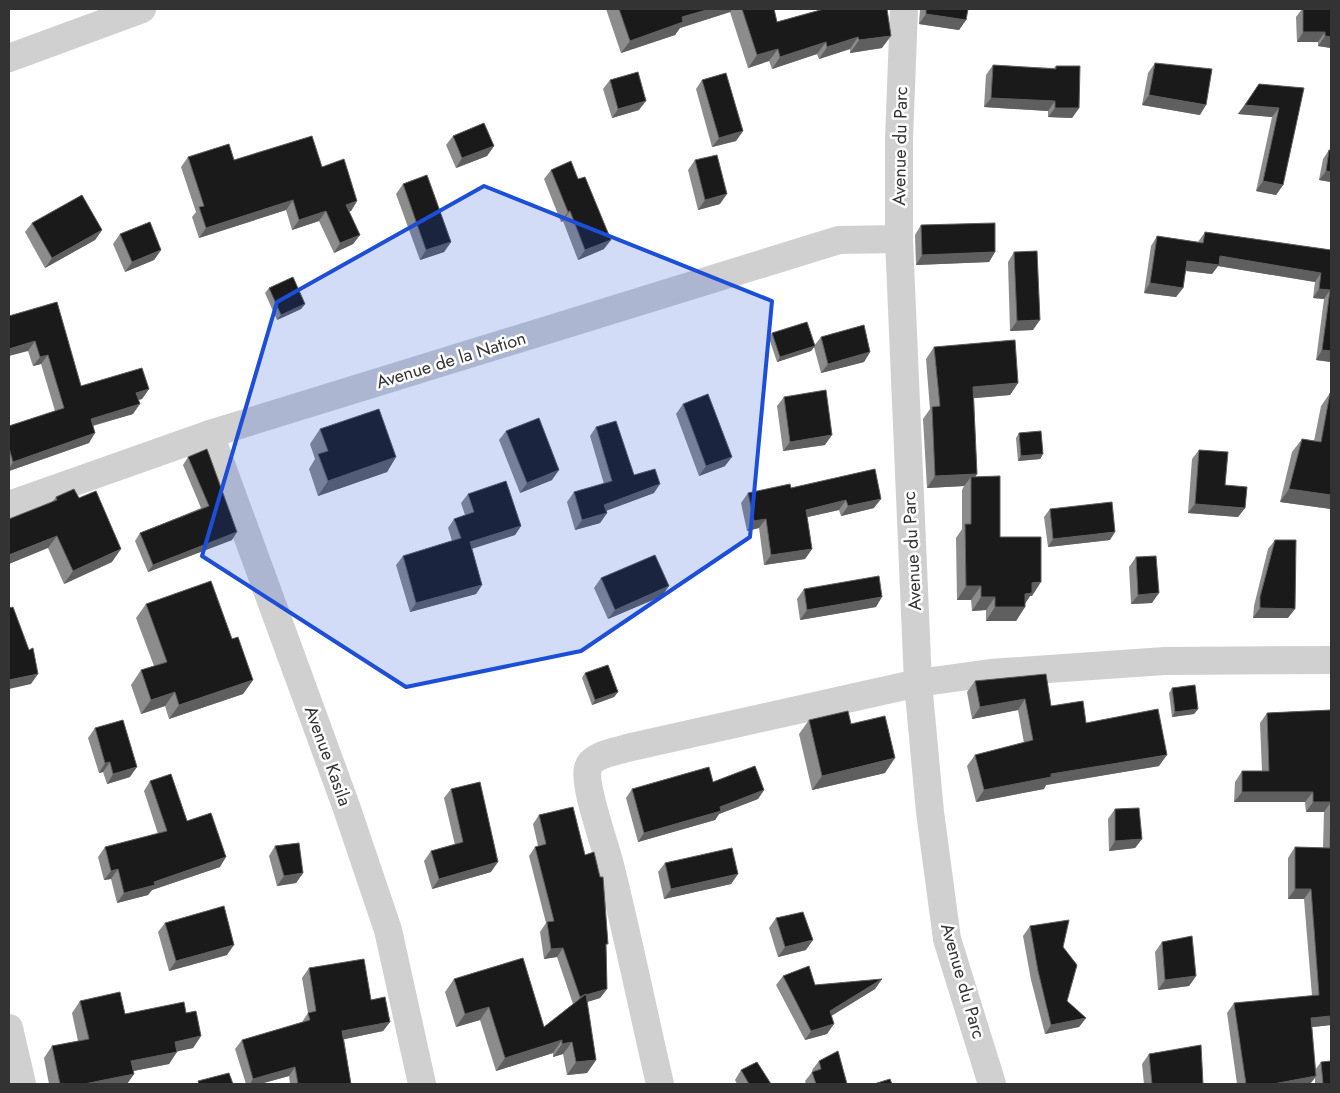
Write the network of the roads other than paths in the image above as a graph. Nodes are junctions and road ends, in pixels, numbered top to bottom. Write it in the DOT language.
graph roads {
  1 [pos="142,9"];
  2 [pos="904,9"];
  3 [pos="9,58"];
  4 [pos="899,239"];
  5 [pos="210,434"];
  6 [pos="9,505"];
  7 [pos="1331,660"];
  8 [pos="918,684"];
  9 [pos="9,1028"];
  10 [pos="22,1084"];
  11 [pos="422,1084"];
  12 [pos="660,1084"];
  13 [pos="992,1084"];
  1 -- 3 [label="street"];
  2 -- 4 [label="street, Avenue du Parc"];
  4 -- 5 [label="street, Avenue de la Nation"];
  4 -- 8 [label="street, Avenue du Parc"];
  5 -- 6 [label="street, Avenue de la Nation"];
  5 -- 11 [label="street, Avenue Kasila"];
  7 -- 8 [label="street"];
  8 -- 12 [label="street"];
  8 -- 13 [label="street, Avenue du Parc"];
  9 -- 10 [label="street"];
}
